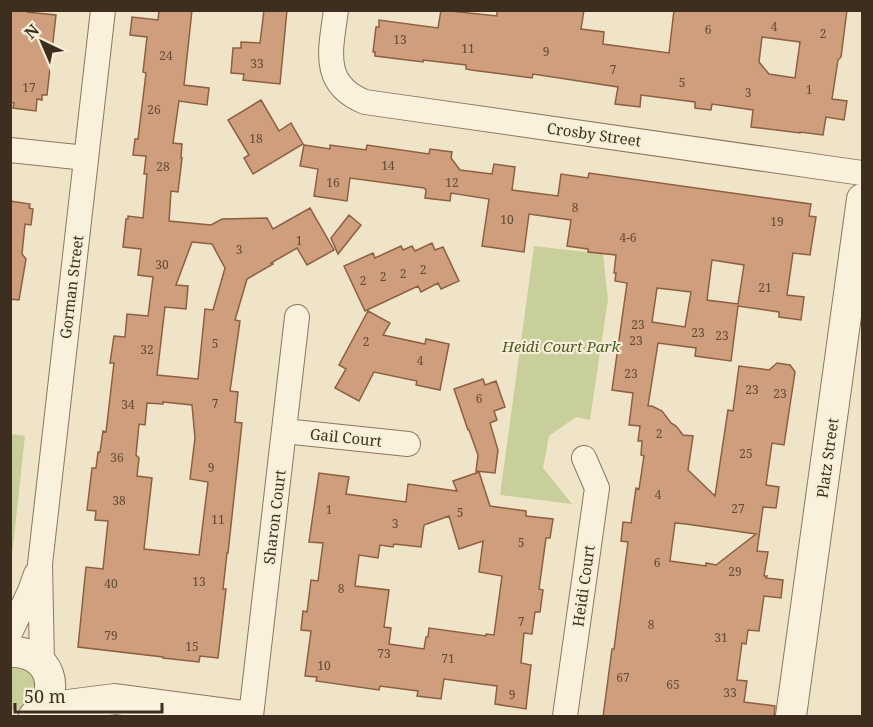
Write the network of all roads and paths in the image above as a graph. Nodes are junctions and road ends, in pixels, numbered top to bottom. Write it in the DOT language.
graph roads {
  1 [pos="103,10"];
  2 [pos="336,10"];
  3 [pos="10,150"];
  4 [pos="86,158"];
  5 [pos="862,173"];
  6 [pos="862,199"];
  7 [pos="297,317"];
  8 [pos="284,431"];
  9 [pos="408,444"];
  10 [pos="584,458"];
  11 [pos="40,564"];
  12 [pos="10,633"];
  13 [pos="10,652"];
  14 [pos="42,664"];
  15 [pos="115,699"];
  16 [pos="37,714"];
  17 [pos="244,717"];
  18 [pos="251,717"];
  19 [pos="565,717"];
  20 [pos="791,717"];
  1 -- 4 [label="street, Gorman Street"];
  2 -- 5 [label="street, Crosby Street"];
  3 -- 4 [label="street"];
  4 -- 11 [label="street, Gorman Street"];
  6 -- 20 [label="street, Platz Street"];
  7 -- 8 [label="street, Sharon Court"];
  8 -- 9 [label="street, Gail Court"];
  8 -- 18 [label="street, Sharon Court"];
  10 -- 19 [label="street, Heidi Court"];
  11 -- 12 [label="street, Gorman Street"];
  11 -- 14 [label="street, Gorman Street"];
  13 -- 14 [label="street"];
  14 -- 15 [label="street"];
  14 -- 16 [label="street"];
  15 -- 16 [label="street"];
  15 -- 17 [label="street"];
}
